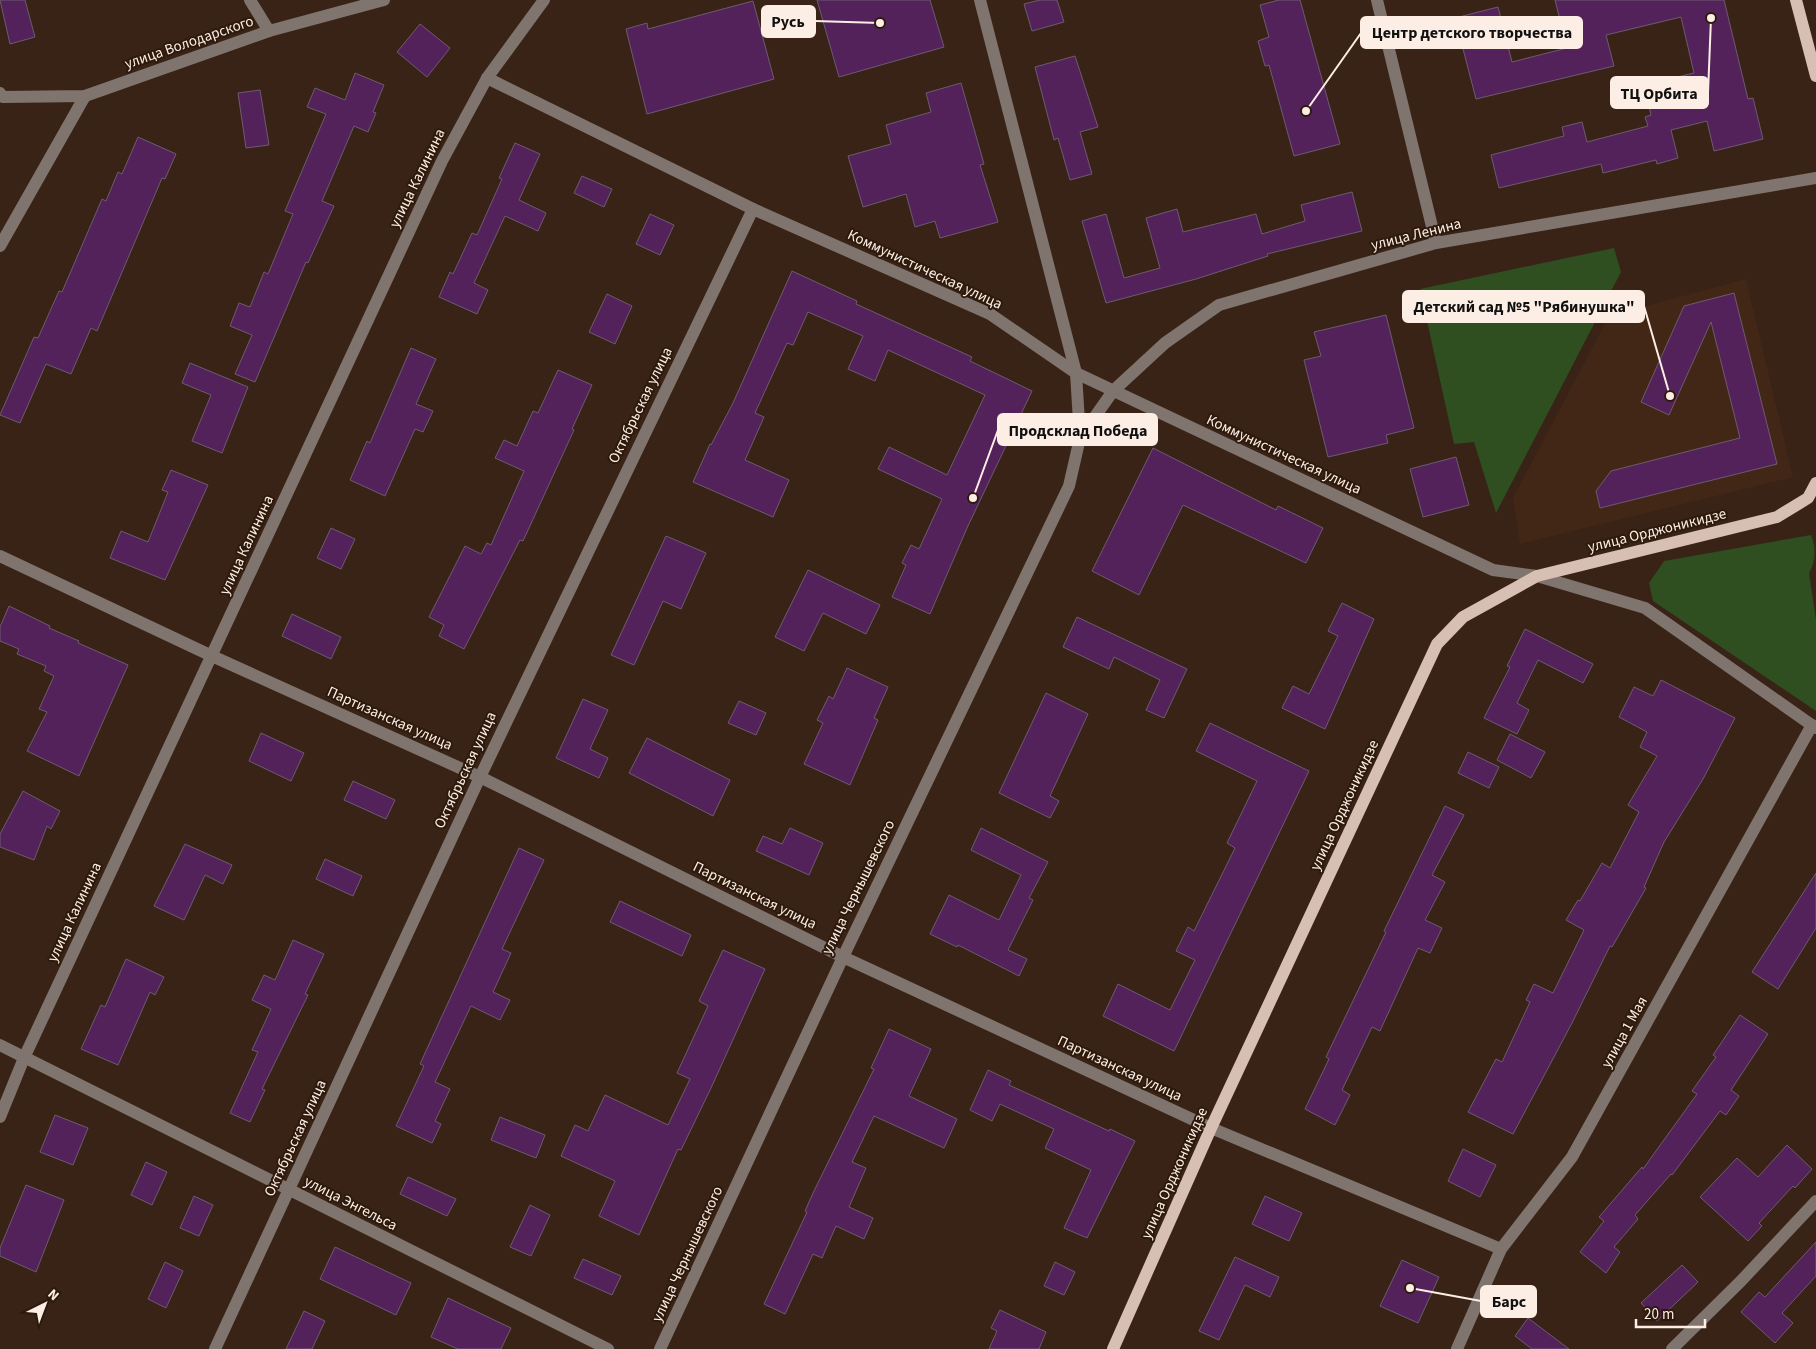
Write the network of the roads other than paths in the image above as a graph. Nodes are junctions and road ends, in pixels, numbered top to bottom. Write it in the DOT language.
graph roads {
  1 [pos="250,0"];
  2 [pos="384,0"];
  3 [pos="544,0"];
  4 [pos="980,0"];
  5 [pos="1377,0"];
  6 [pos="1796,0"];
  7 [pos="269,31"];
  8 [pos="1816,76"];
  9 [pos="487,78"];
  10 [pos="2,95"];
  11 [pos="85,96"];
  12 [pos="1816,178"];
  13 [pos="753,209"];
  14 [pos="1436,243"];
  15 [pos="0,246"];
  16 [pos="1076,373"];
  17 [pos="1113,391"];
  18 [pos="1080,438"];
  19 [pos="1816,484"];
  20 [pos="1812,497"];
  21 [pos="0,556"];
  22 [pos="1537,576"];
  23 [pos="212,656"];
  24 [pos="1814,727"];
  25 [pos="480,777"];
  26 [pos="843,957"];
  27 [pos="0,1045"];
  28 [pos="24,1058"];
  29 [pos="0,1117"];
  30 [pos="1211,1128"];
  31 [pos="289,1190"];
  32 [pos="1816,1200"];
  33 [pos="1501,1250"];
  34 [pos="215,1349"];
  35 [pos="608,1349"];
  36 [pos="660,1349"];
  37 [pos="1113,1349"];
  38 [pos="1457,1349"];
  39 [pos="1672,1349"];
  1 -- 7 [label="street"];
  2 -- 7 [label="street, улица Володарского"];
  3 -- 9 [label="street, улица Калинина"];
  4 -- 16 [label="street"];
  5 -- 14 [label="street"];
  6 -- 8 [label="main road"];
  7 -- 11 [label="street, улица Володарского"];
  9 -- 13 [label="street, Коммунистическая улица"];
  9 -- 23 [label="street, улица Калинина"];
  10 -- 11 [label="street, улица Володарского"];
  11 -- 15 [label="street"];
  12 -- 14 [label="street, улица Ленина"];
  13 -- 16 [label="street, Коммунистическая улица"];
  13 -- 25 [label="street, Октябрьская улица"];
  14 -- 17 [label="street, улица Ленина"];
  16 -- 17 [label="street, Коммунистическая улица"];
  16 -- 18 [label="street"];
  17 -- 18 [label="street, улица Ленина"];
  17 -- 22 [label="street, Коммунистическая улица"];
  18 -- 26 [label="street, улица Чернышевского"];
  19 -- 20 [label="main road"];
  20 -- 22 [label="main road, улица Орджоникидзе"];
  21 -- 23 [label="street, Партизанская улица"];
  22 -- 24 [label="street, Коммунистическая улица"];
  22 -- 30 [label="main road, улица Орджоникидзе"];
  23 -- 25 [label="street, Партизанская улица"];
  23 -- 28 [label="street, улица Калинина"];
  24 -- 33 [label="street, улица 1 Мая"];
  25 -- 26 [label="street, Партизанская улица"];
  25 -- 31 [label="street, Октябрьская улица"];
  26 -- 30 [label="street, Партизанская улица"];
  26 -- 36 [label="street, улица Чернышевского"];
  27 -- 28 [label="street, улица Энгельса"];
  28 -- 29 [label="street, улица Калинина"];
  28 -- 31 [label="street, улица Энгельса"];
  30 -- 33 [label="street, Партизанская улица"];
  30 -- 37 [label="main road, улица Орджоникидзе"];
  31 -- 34 [label="street, Октябрьская улица"];
  31 -- 35 [label="street, улица Энгельса"];
  32 -- 39 [label="street"];
  33 -- 38 [label="street, улица 1 Мая"];
}
